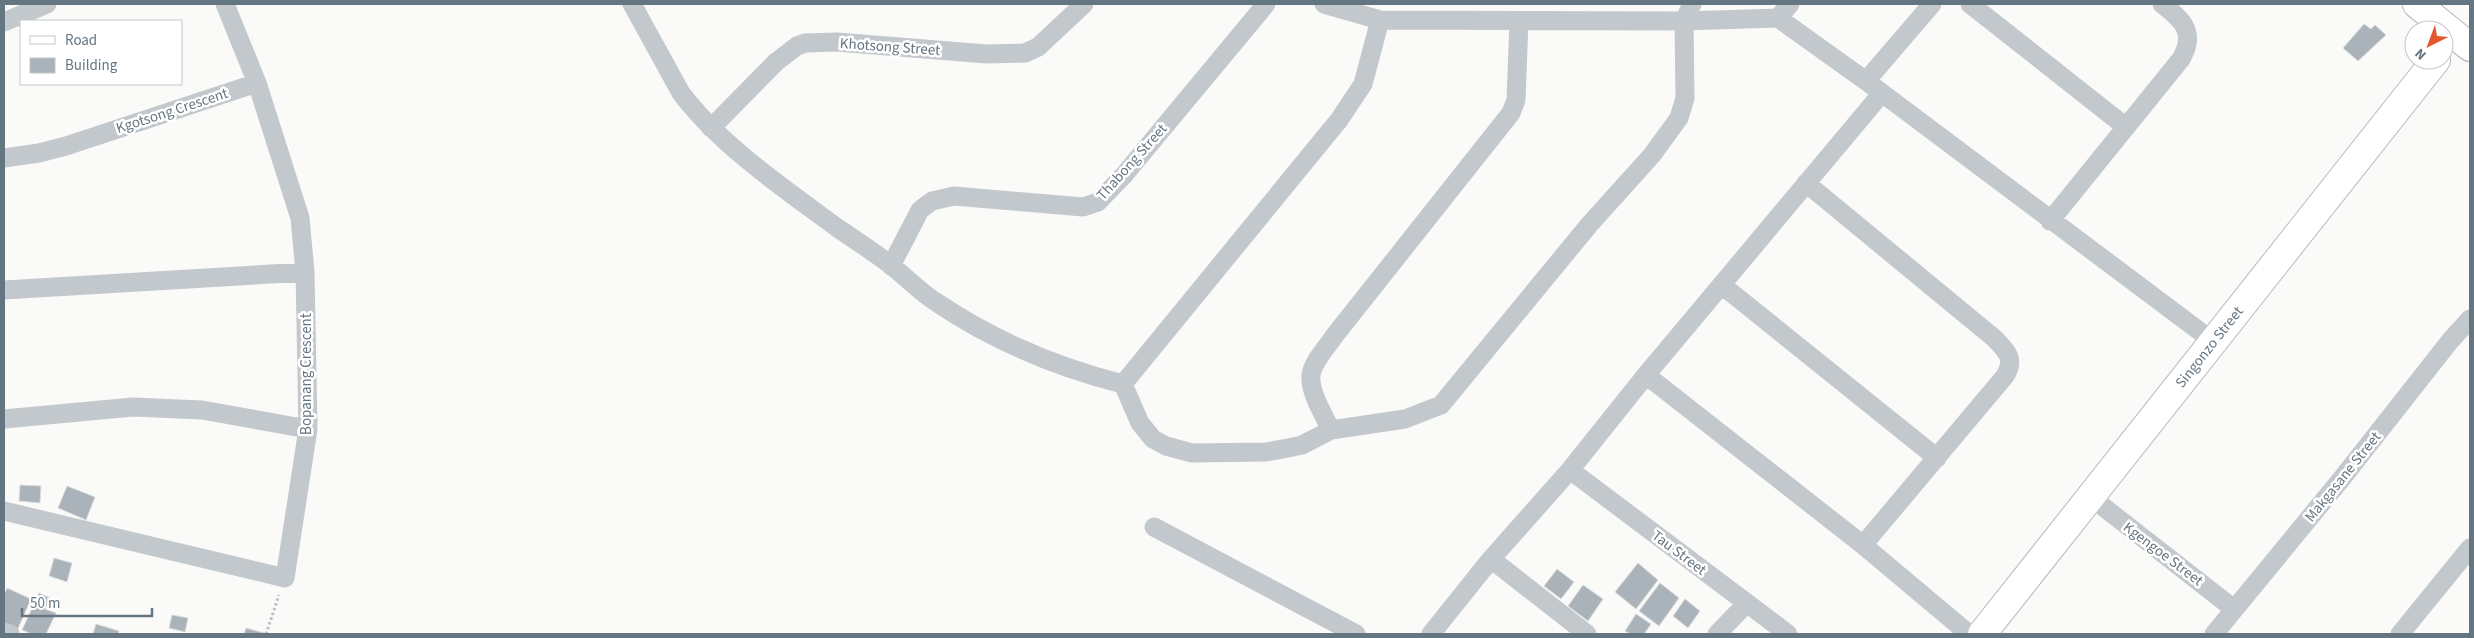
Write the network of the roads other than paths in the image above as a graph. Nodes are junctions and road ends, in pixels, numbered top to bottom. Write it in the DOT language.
graph roads {
  1 [pos="47,4"];
  2 [pos="225,4"];
  3 [pos="632,4"];
  4 [pos="1084,4"];
  5 [pos="1266,4"];
  6 [pos="1324,4"];
  7 [pos="1692,4"];
  8 [pos="1790,4"];
  9 [pos="1932,4"];
  10 [pos="1970,4"];
  11 [pos="2162,4"];
  12 [pos="2417,4"];
  13 [pos="1447,12"];
  14 [pos="1778,18"];
  15 [pos="1380,20"];
  16 [pos="1519,21"];
  17 [pos="1684,21"];
  18 [pos="4,22"];
  19 [pos="2460,37"];
  20 [pos="2428,70"];
  21 [pos="1866,81"];
  22 [pos="257,83"];
  23 [pos="1882,93"];
  24 [pos="711,128"];
  25 [pos="2126,128"];
  26 [pos="4,158"];
  27 [pos="1806,183"];
  28 [pos="2050,221"];
  29 [pos="891,266"];
  30 [pos="305,272"];
  31 [pos="1723,286"];
  32 [pos="4,290"];
  33 [pos="2470,319"];
  34 [pos="2214,342"];
  35 [pos="1646,375"];
  36 [pos="1123,384"];
  37 [pos="4,419"];
  38 [pos="308,429"];
  39 [pos="1331,430"];
  40 [pos="1937,458"];
  41 [pos="1570,470"];
  42 [pos="2092,498"];
  43 [pos="4,511"];
  44 [pos="1154,527"];
  45 [pos="1863,545"];
  46 [pos="2470,548"];
  47 [pos="1491,559"];
  48 [pos="1746,604"];
  49 [pos="2234,609"];
  50 [pos="4,632"];
  51 [pos="10,634"];
  52 [pos="1356,634"];
  53 [pos="1431,634"];
  54 [pos="1587,634"];
  55 [pos="1717,634"];
  56 [pos="1788,634"];
  57 [pos="1969,634"];
  58 [pos="1982,634"];
  59 [pos="2214,634"];
  60 [pos="2400,634"];
  1 -- 18 [label="street"];
  2 -- 22 [label="street"];
  3 -- 24 [label="street"];
  4 -- 24 [label="street, Khotsong Street"];
  5 -- 29 [label="street, Thabong Street"];
  6 -- 15 [label="street"];
  7 -- 17 [label="street"];
  8 -- 14 [label="street"];
  9 -- 21 [label="street"];
  10 -- 25 [label="street"];
  11 -- 25 [label="street"];
  12 -- 19 [label="street"];
  13 -- 15 [label="street"];
  13 -- 16 [label="street"];
  14 -- 17 [label="street"];
  14 -- 21 [label="street"];
  15 -- 36 [label="street"];
  16 -- 17 [label="street"];
  16 -- 39 [label="street"];
  17 -- 39 [label="street"];
  20 -- 34 [label="street, Singonzo Street"];
  21 -- 23 [label="street"];
  22 -- 26 [label="street, Kgotsong Crescent"];
  22 -- 30 [label="street, Bopanang Crescent"];
  23 -- 27 [label="street"];
  23 -- 28 [label="street"];
  24 -- 29 [label="street"];
  25 -- 28 [label="street"];
  27 -- 31 [label="street"];
  27 -- 40 [label="street"];
  28 -- 34 [label="street"];
  29 -- 36 [label="street"];
  30 -- 32 [label="street"];
  30 -- 38 [label="street, Bopanang Crescent"];
  31 -- 35 [label="street"];
  31 -- 40 [label="street"];
  33 -- 49 [label="street, Makgasane Street"];
  34 -- 42 [label="street, Singonzo Street"];
  35 -- 41 [label="street"];
  35 -- 45 [label="street"];
  36 -- 39 [label="street"];
  37 -- 38 [label="street"];
  38 -- 43 [label="street, Bopanang Crescent"];
  40 -- 45 [label="street"];
  41 -- 47 [label="street"];
  41 -- 48 [label="street, Tau Street"];
  42 -- 49 [label="street, Kgengoe Street"];
  42 -- 58 [label="street, Singonzo Street"];
  44 -- 52 [label="street"];
  45 -- 57 [label="street"];
  46 -- 60 [label="street"];
  47 -- 53 [label="street"];
  47 -- 54 [label="street"];
  48 -- 55 [label="street"];
  48 -- 56 [label="street, Tau Street"];
  49 -- 59 [label="street, Makgasane Street"];
  50 -- 51 [label="street"];
}
